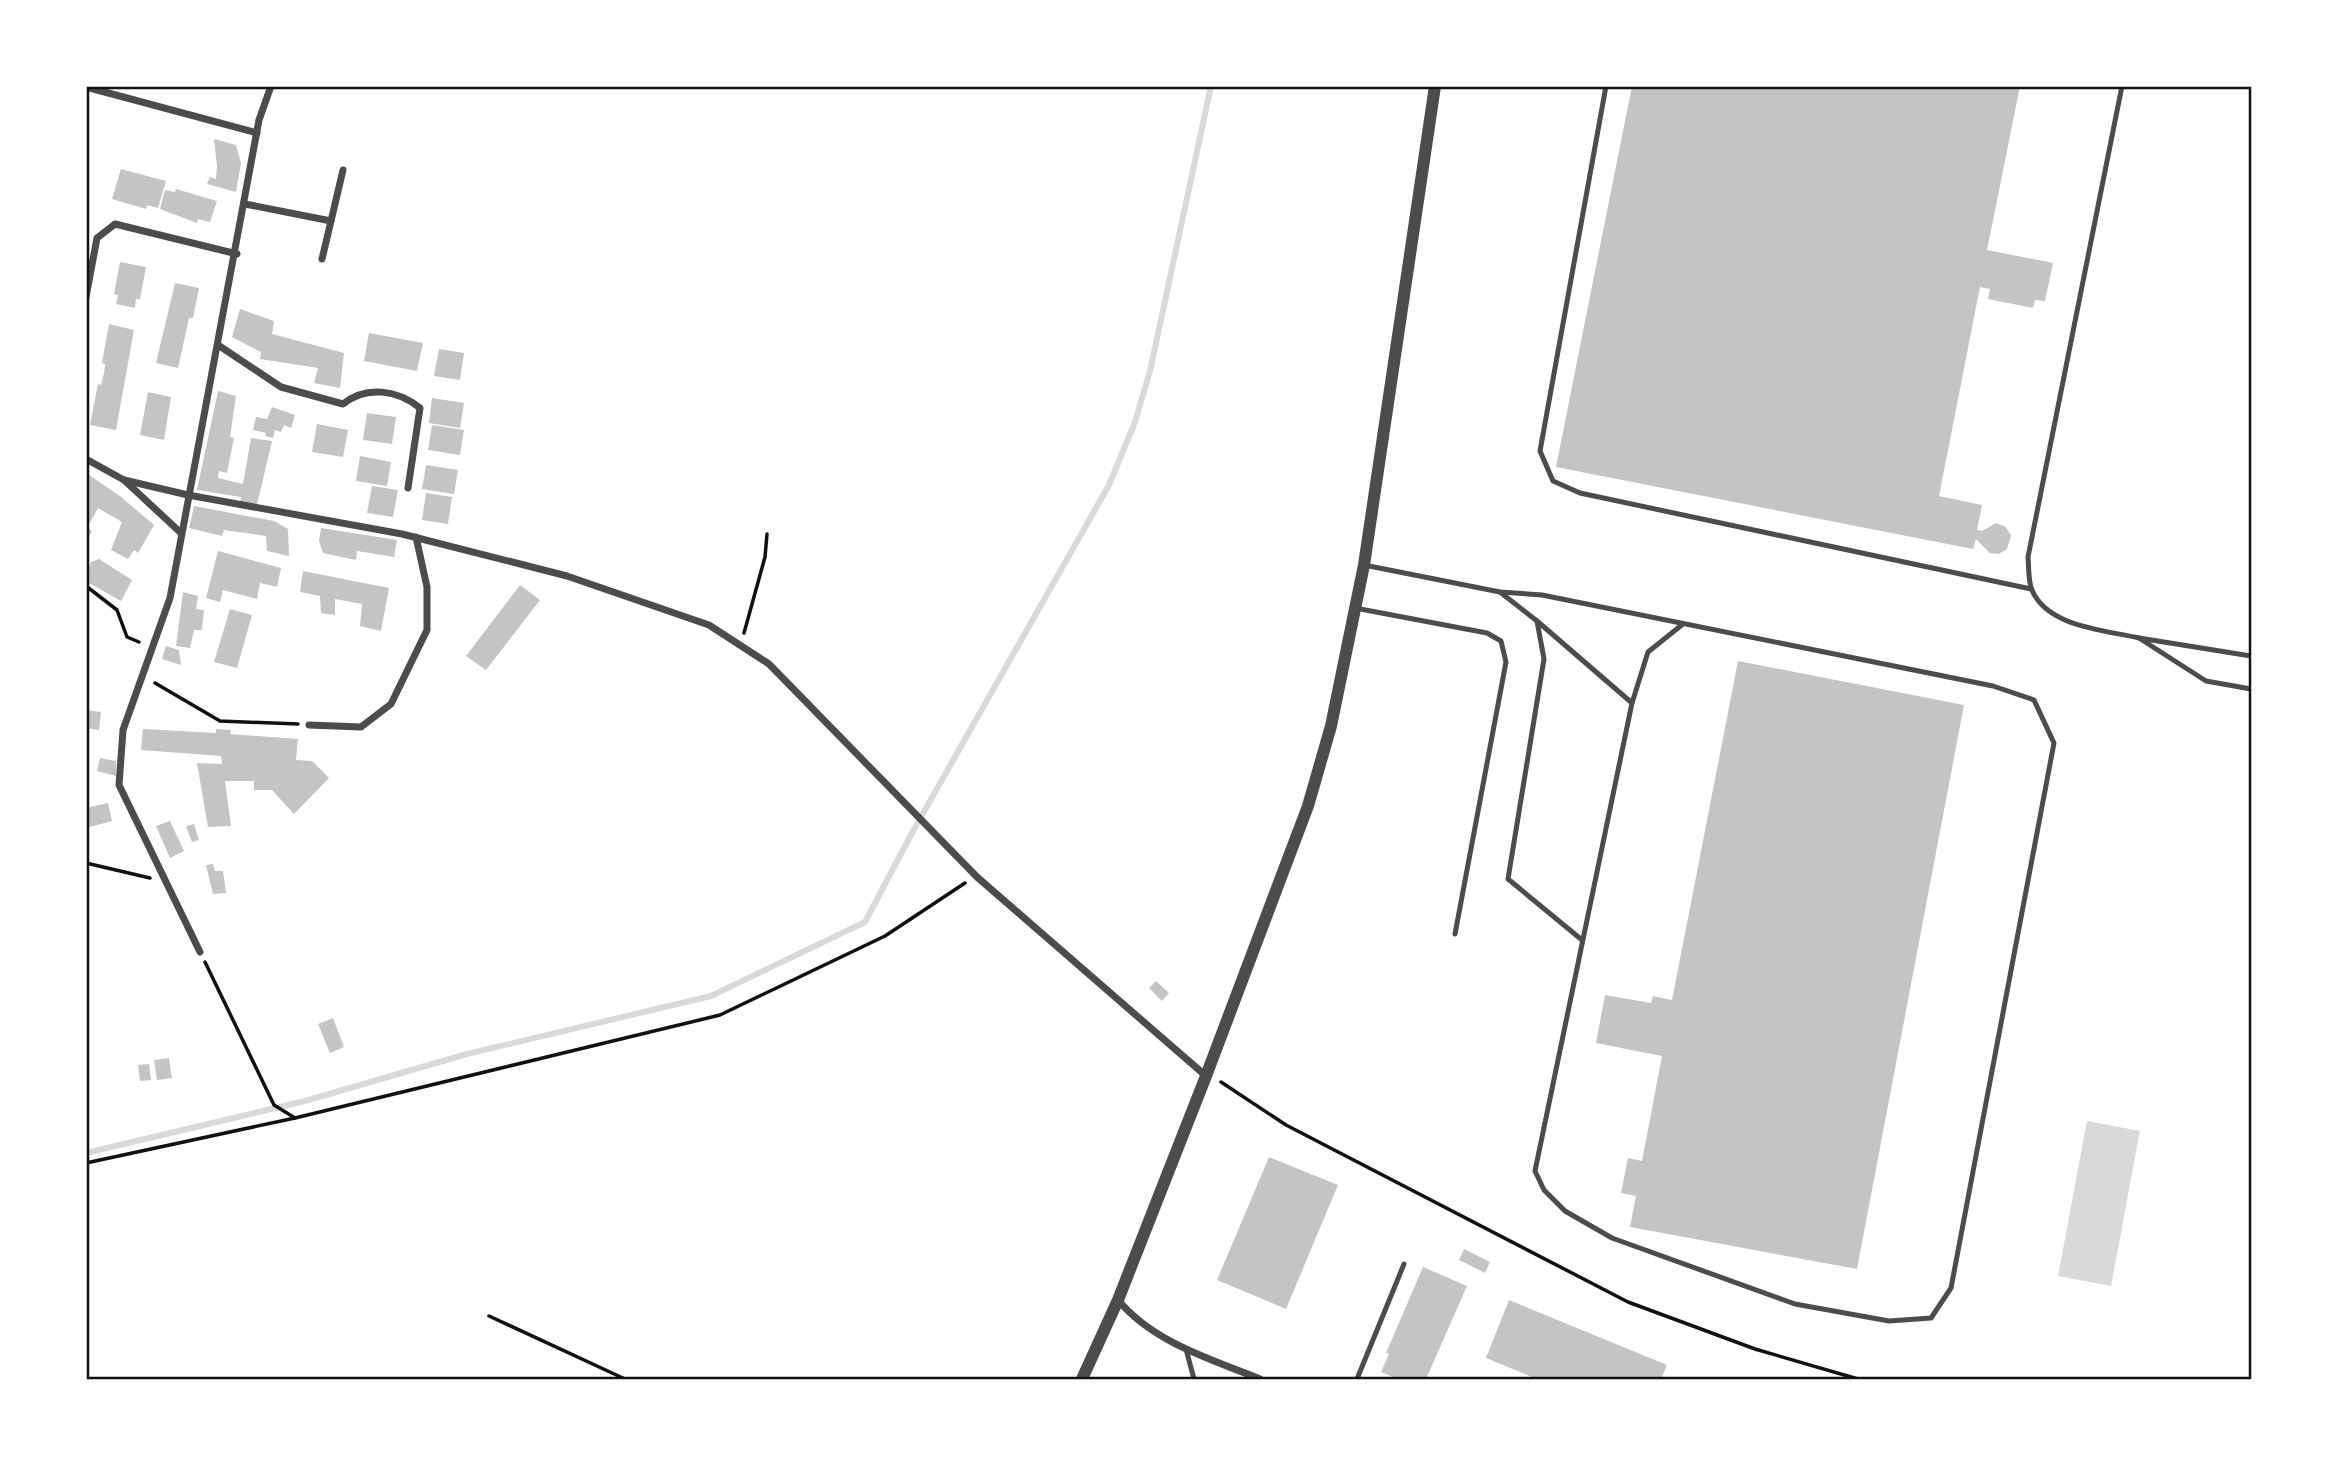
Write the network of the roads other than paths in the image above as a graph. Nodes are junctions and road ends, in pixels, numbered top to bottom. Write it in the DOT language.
graph roads {
  1 [pos="86,86"];
  2 [pos="271,86"];
  3 [pos="1435,86"];
  4 [pos="1606,86"];
  5 [pos="2122,86"];
  6 [pos="257,133"];
  7 [pos="343,170"];
  8 [pos="245,204"];
  9 [pos="331,221"];
  10 [pos="237,254"];
  11 [pos="322,259"];
  12 [pos="86,297"];
  13 [pos="218,345"];
  14 [pos="86,459"];
  15 [pos="124,480"];
  16 [pos="408,488"];
  17 [pos="188,495"];
  18 [pos="181,533"];
  19 [pos="416,537"];
  20 [pos="1364,565"];
  21 [pos="2031,589"];
  22 [pos="1500,592"];
  23 [pos="1356,608"];
  24 [pos="1538,621"];
  25 [pos="1683,624"];
  26 [pos="2139,638"];
  27 [pos="2251,656"];
  28 [pos="2251,689"];
  29 [pos="1632,703"];
  30 [pos="309,725"];
  31 [pos="1455,934"];
  32 [pos="1582,940"];
  33 [pos="200,952"];
  34 [pos="1206,1076"];
  35 [pos="1404,1264"];
  36 [pos="1118,1300"];
  37 [pos="1186,1349"];
  38 [pos="1082,1379"];
  39 [pos="1194,1379"];
  40 [pos="1260,1379"];
  41 [pos="1357,1379"];
  1 -- 6 [label="street"];
  2 -- 6 [label="street"];
  3 -- 20 [label="street"];
  4 -- 21 [label="lane"];
  5 -- 21 [label="lane"];
  6 -- 8 [label="street"];
  7 -- 9 [label="street"];
  8 -- 9 [label="street"];
  8 -- 10 [label="street"];
  9 -- 11 [label="street"];
  10 -- 12 [label="street"];
  10 -- 13 [label="street"];
  13 -- 16 [label="street"];
  13 -- 17 [label="street"];
  14 -- 15 [label="street"];
  15 -- 17 [label="street"];
  15 -- 18 [label="street"];
  17 -- 18 [label="street"];
  17 -- 19 [label="street"];
  18 -- 33 [label="street"];
  19 -- 30 [label="street"];
  19 -- 34 [label="street"];
  20 -- 22 [label="lane"];
  20 -- 23 [label="street"];
  21 -- 26 [label="lane"];
  22 -- 24 [label="lane"];
  22 -- 25 [label="lane"];
  23 -- 31 [label="lane"];
  23 -- 34 [label="street"];
  24 -- 29 [label="lane"];
  24 -- 32 [label="lane"];
  25 -- 29 [label="lane"];
  25 -- 32 [label="lane"];
  26 -- 27 [label="lane"];
  26 -- 28 [label="lane"];
  29 -- 32 [label="lane"];
  34 -- 36 [label="street"];
  35 -- 41 [label="lane"];
  36 -- 37 [label="street"];
  36 -- 38 [label="street"];
  37 -- 39 [label="lane"];
  37 -- 40 [label="street"];
}
